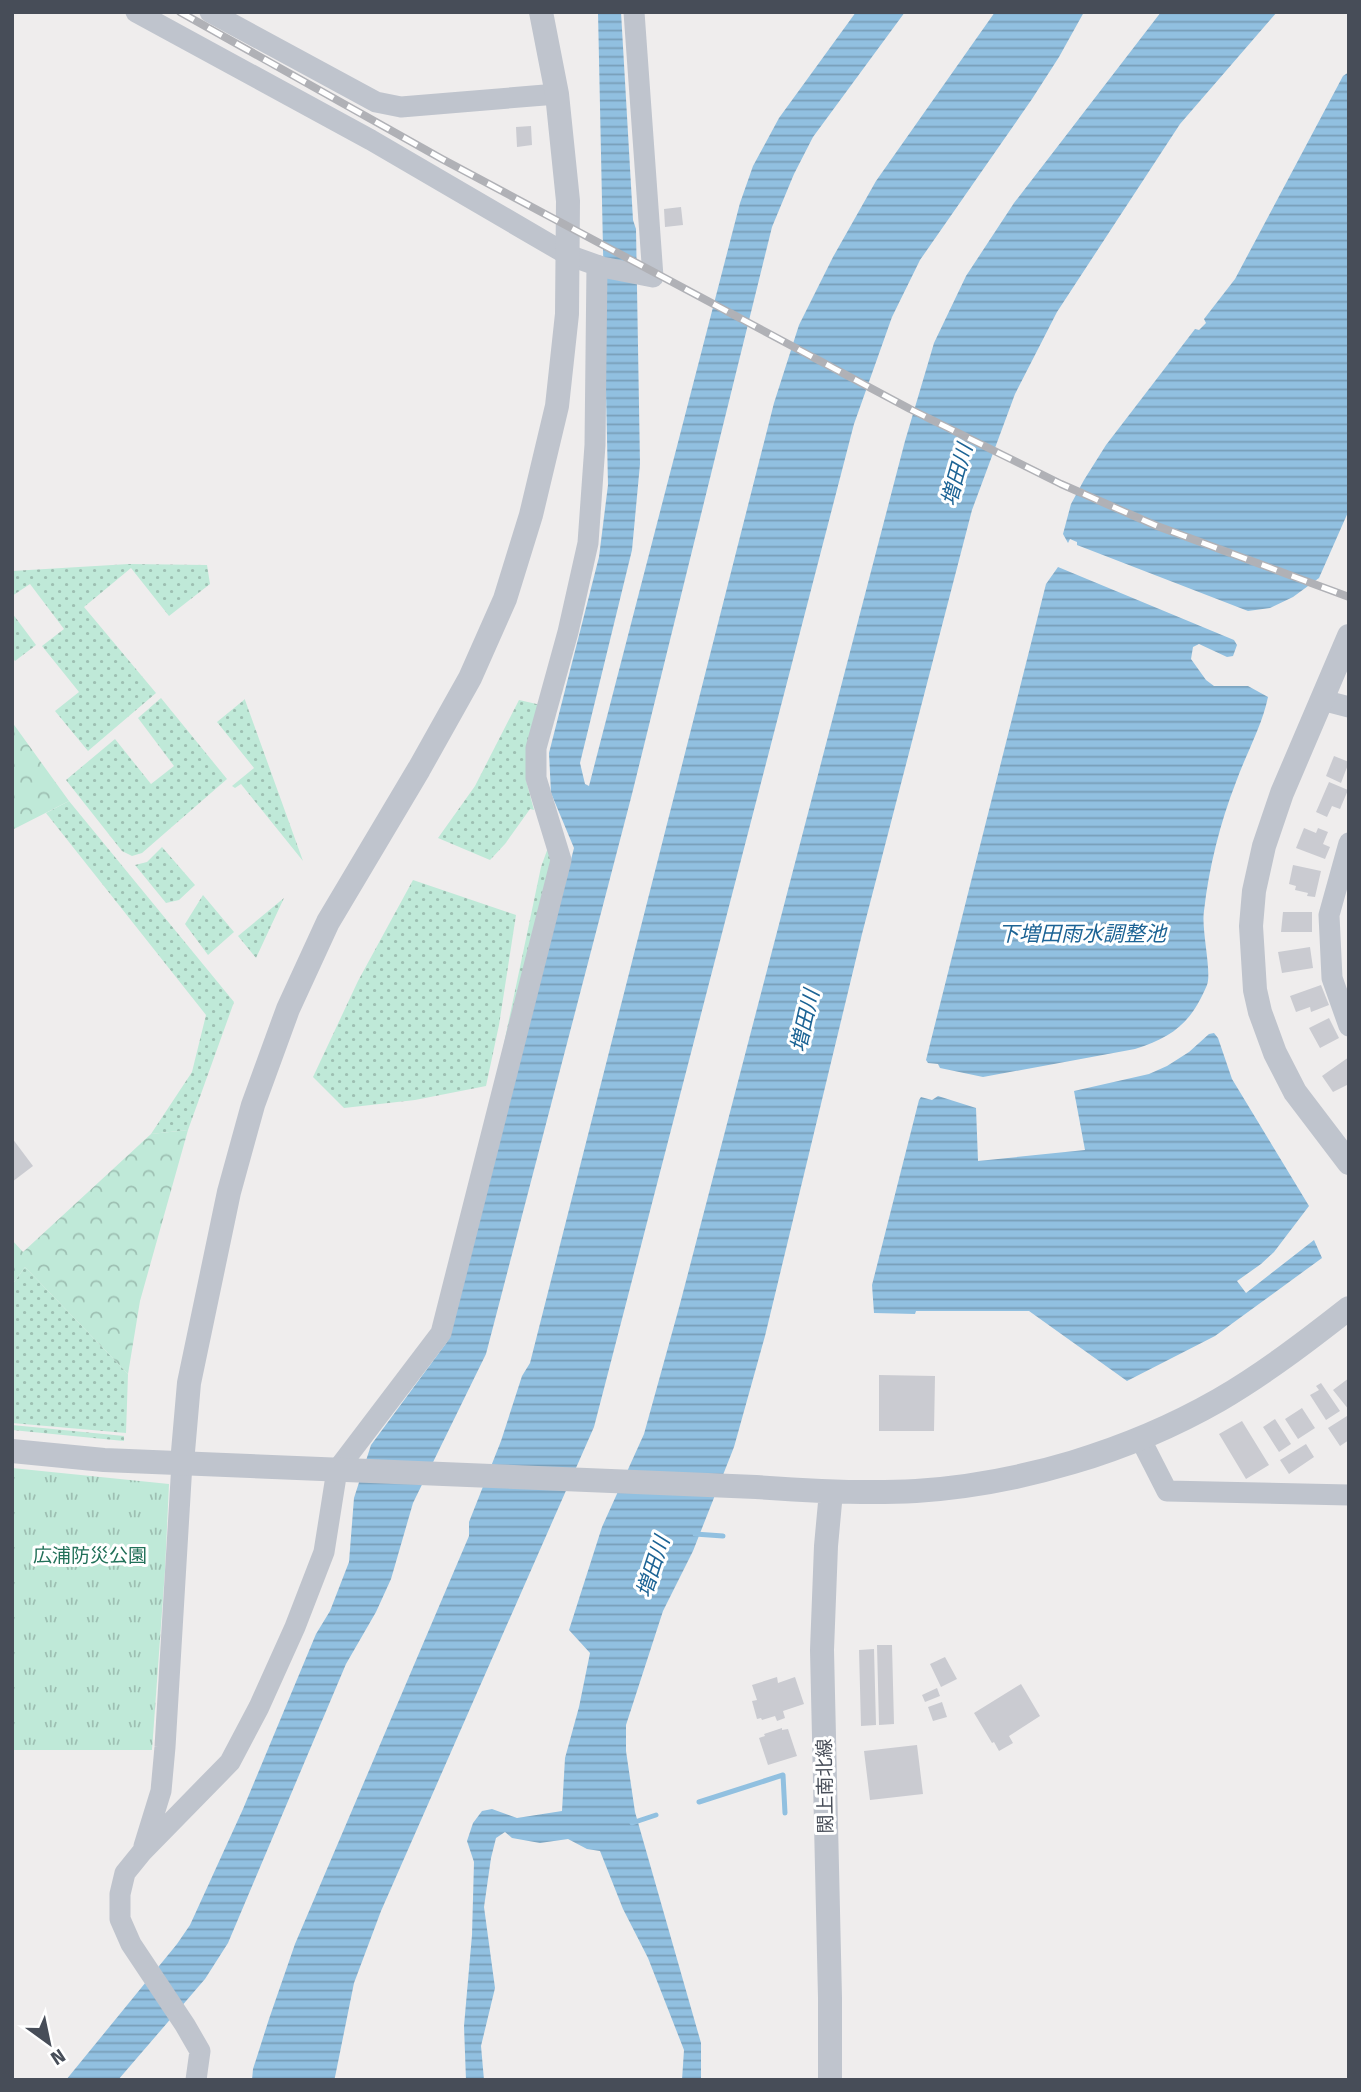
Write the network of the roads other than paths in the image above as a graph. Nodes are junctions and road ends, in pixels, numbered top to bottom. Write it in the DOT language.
graph roads {
  1 [pos="136,12"];
  2 [pos="210,12"];
  3 [pos="541,12"];
  4 [pos="634,12"];
  5 [pos="557,94"];
  6 [pos="568,255"];
  7 [pos="600,266"];
  8 [pos="1349,636"];
  9 [pos="1322,700"];
  10 [pos="1349,707"];
  11 [pos="1349,843"];
  12 [pos="1349,1026"];
  13 [pos="1349,1163"];
  14 [pos="1349,1308"];
  15 [pos="1140,1438"];
  16 [pos="12,1451"];
  17 [pos="182,1462"];
  18 [pos="342,1470"];
  19 [pos="831,1492"];
  20 [pos="1349,1495"];
  21 [pos="142,1852"];
  22 [pos="195,2080"];
  23 [pos="830,2080"];
  1 -- 6 [label="street"];
  2 -- 5 [label="street"];
  3 -- 5 [label="street"];
  4 -- 7 [label="street"];
  5 -- 6 [label="street"];
  6 -- 7 [label="street"];
  6 -- 17 [label="street"];
  7 -- 18 [label="street"];
  8 -- 9 [label="street"];
  9 -- 10 [label="street"];
  9 -- 13 [label="street"];
  11 -- 12 [label="street"];
  14 -- 15 [label="street"];
  15 -- 19 [label="street"];
  15 -- 20 [label="street"];
  16 -- 17 [label="street"];
  17 -- 18 [label="street"];
  17 -- 21 [label="street"];
  18 -- 19 [label="street"];
  18 -- 21 [label="street"];
  19 -- 23 [label="street, 閖上南北線"];
  21 -- 22 [label="street"];
}
